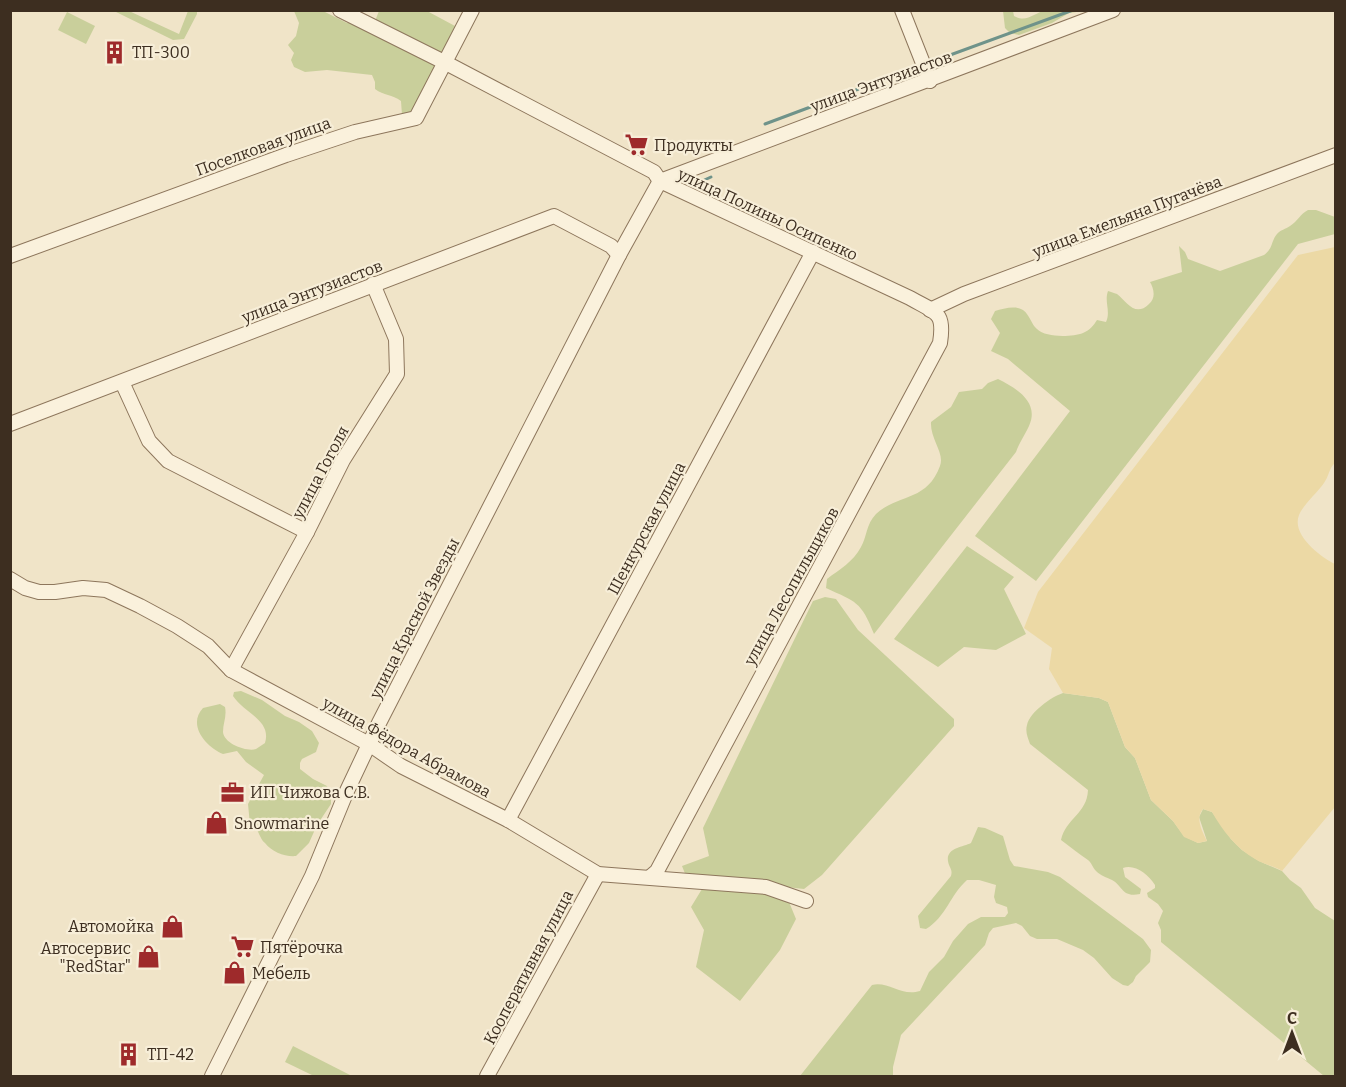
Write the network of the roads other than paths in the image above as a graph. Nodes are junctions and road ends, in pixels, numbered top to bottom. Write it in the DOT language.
graph roads {
  1 [pos="340,10"];
  2 [pos="472,10"];
  3 [pos="902,10"];
  4 [pos="1113,10"];
  5 [pos="446,63"];
  6 [pos="930,81"];
  7 [pos="1335,155"];
  8 [pos="660,181"];
  9 [pos="813,252"];
  10 [pos="619,255"];
  11 [pos="10,256"];
  12 [pos="374,284"];
  13 [pos="930,309"];
  14 [pos="122,382"];
  15 [pos="10,424"];
  16 [pos="306,532"];
  17 [pos="10,579"];
  18 [pos="231,670"];
  19 [pos="369,744"];
  20 [pos="508,820"];
  21 [pos="598,874"];
  22 [pos="650,878"];
  23 [pos="806,901"];
  24 [pos="212,1077"];
  25 [pos="487,1077"];
  1 -- 5 [label="street, улица Полины Осипенко"];
  2 -- 5 [label="street, Поселковая улица"];
  3 -- 6 [label="street"];
  4 -- 6 [label="street, улица Энтузиастов"];
  5 -- 8 [label="street, улица Полины Осипенко"];
  5 -- 11 [label="street, Поселковая улица"];
  6 -- 8 [label="street, улица Энтузиастов"];
  7 -- 13 [label="street, улица Емельяна Пугачёва"];
  8 -- 9 [label="street, улица Полины Осипенко"];
  8 -- 10 [label="street, улица Красной Звезды"];
  9 -- 13 [label="street, улица Полины Осипенко"];
  9 -- 20 [label="street, Шенкурская улица"];
  10 -- 12 [label="street, улица Энтузиастов"];
  10 -- 19 [label="street, улица Красной Звезды"];
  12 -- 14 [label="street, улица Энтузиастов"];
  12 -- 16 [label="street, улица Гоголя"];
  13 -- 22 [label="street, улица Лесопильщиков"];
  14 -- 15 [label="street, улица Энтузиастов"];
  14 -- 16 [label="street"];
  16 -- 18 [label="street, улица Гоголя"];
  17 -- 18 [label="street, улица Фёдора Абрамова"];
  18 -- 19 [label="street, улица Фёдора Абрамова"];
  19 -- 20 [label="street, улица Фёдора Абрамова"];
  19 -- 24 [label="street, улица Красной Звезды"];
  20 -- 21 [label="street, улица Фёдора Абрамова"];
  21 -- 22 [label="street, улица Фёдора Абрамова"];
  21 -- 25 [label="street, Кооперативная улица"];
  22 -- 23 [label="street, улица Фёдора Абрамова"];
}
